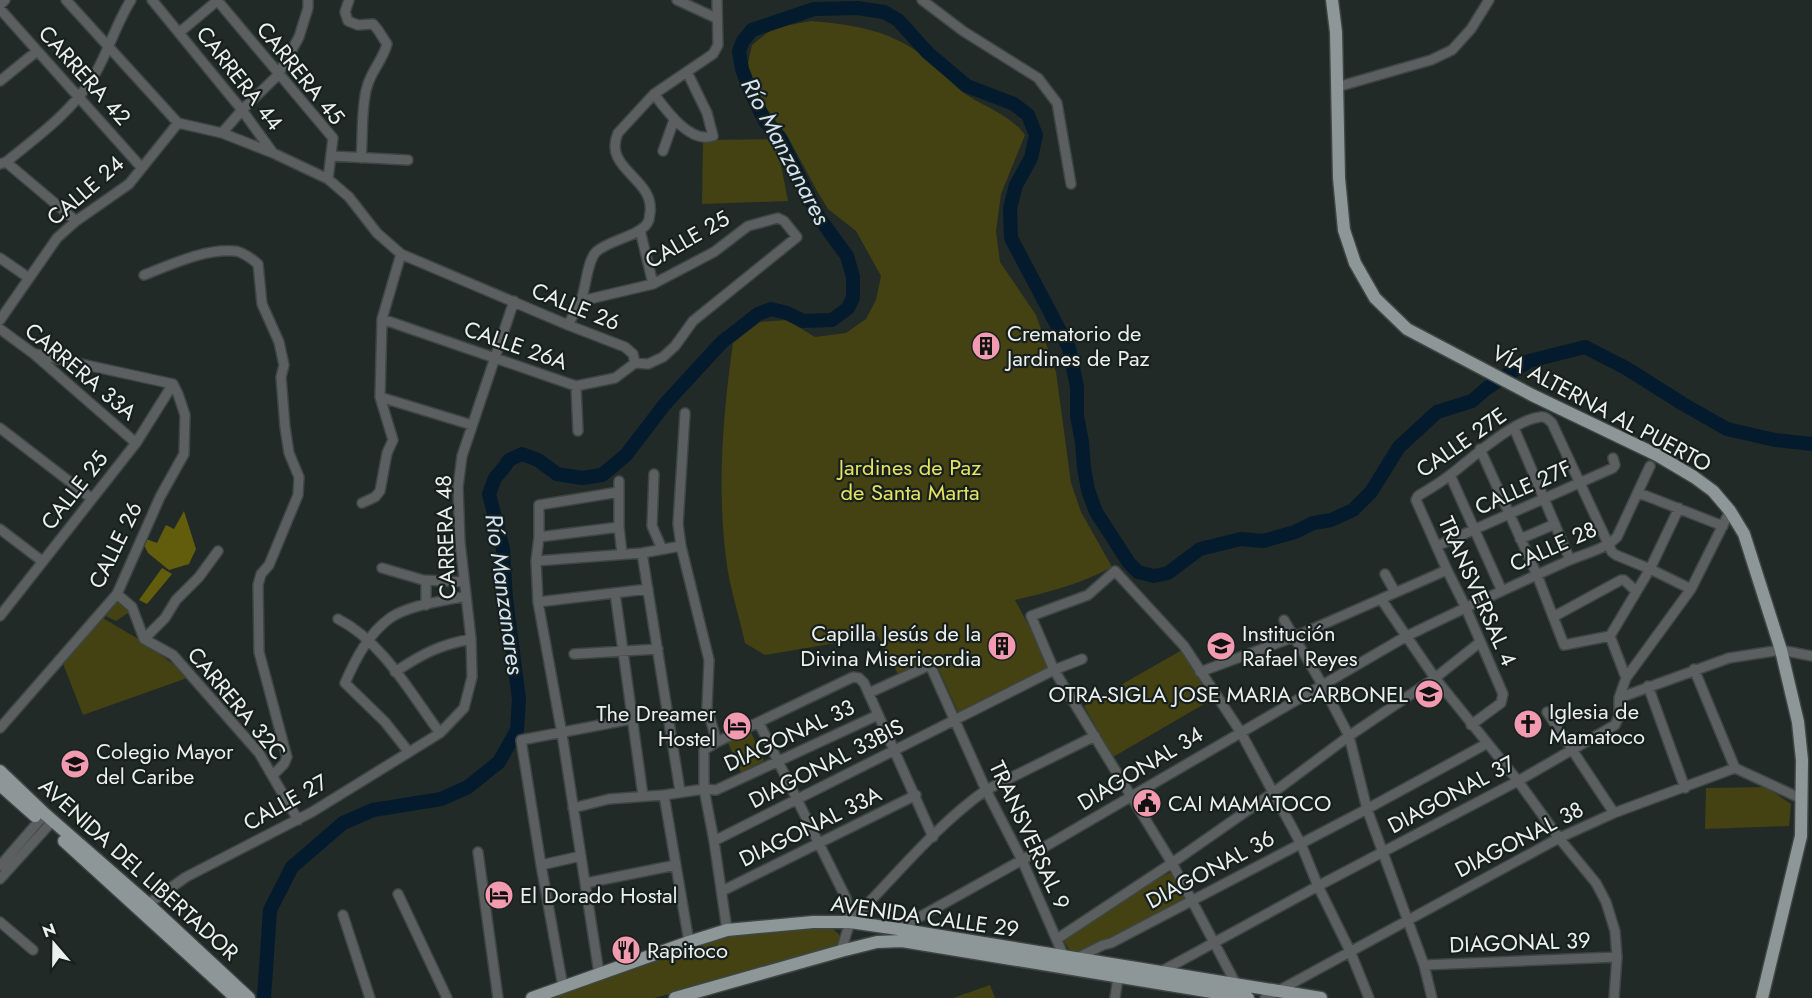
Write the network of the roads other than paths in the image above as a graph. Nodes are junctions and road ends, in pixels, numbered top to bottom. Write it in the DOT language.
graph roads {
  1 [pos="5,0"];
  2 [pos="66,0"];
  3 [pos="131,0"];
  4 [pos="152,0"];
  5 [pos="217,0"];
  6 [pos="308,0"];
  7 [pos="349,0"];
  8 [pos="677,0"];
  9 [pos="717,0"];
  10 [pos="922,0"];
  11 [pos="1332,0"];
  12 [pos="1489,0"];
  13 [pos="0,4"];
  14 [pos="0,9"];
  15 [pos="716,18"];
  16 [pos="180,33"];
  17 [pos="108,46"];
  18 [pos="37,51"];
  19 [pos="687,72"];
  20 [pos="278,75"];
  21 [pos="0,81"];
  22 [pos="1337,87"];
  23 [pos="654,94"];
  24 [pos="77,96"];
  25 [pos="242,110"];
  26 [pos="674,120"];
  27 [pos="178,123"];
  28 [pos="222,133"];
  29 [pos="663,151"];
  30 [pos="273,153"];
  31 [pos="330,156"];
  32 [pos="361,158"];
  33 [pos="408,160"];
  34 [pos="3,163"];
  35 [pos="141,168"];
  36 [pos="328,179"];
  37 [pos="1071,184"];
  38 [pos="76,221"];
  39 [pos="640,230"];
  40 [pos="401,254"];
  41 [pos="0,258"];
  42 [pos="144,275"];
  43 [pos="29,278"];
  44 [pos="653,284"];
  45 [pos="514,301"];
  46 [pos="581,301"];
  47 [pos="0,320"];
  48 [pos="382,320"];
  49 [pos="568,325"];
  50 [pos="0,329"];
  51 [pos="34,354"];
  52 [pos="494,359"];
  53 [pos="635,363"];
  54 [pos="173,384"];
  55 [pos="576,386"];
  56 [pos="380,396"];
  57 [pos="685,413"];
  58 [pos="472,425"];
  59 [pos="0,428"];
  60 [pos="1514,428"];
  61 [pos="578,431"];
  62 [pos="136,442"];
  63 [pos="1480,449"];
  64 [pos="1613,458"];
  65 [pos="1650,466"];
  66 [pos="654,474"];
  67 [pos="1450,475"];
  68 [pos="619,482"];
  69 [pos="1580,484"];
  70 [pos="619,492"];
  71 [pos="1639,493"];
  72 [pos="1418,496"];
  73 [pos="91,498"];
  74 [pos="1544,499"];
  75 [pos="362,503"];
  76 [pos="1679,508"];
  77 [pos="1730,511"];
  78 [pos="1509,515"];
  79 [pos="1555,524"];
  80 [pos="1723,526"];
  81 [pos="619,527"];
  82 [pos="0,529"];
  83 [pos="1474,530"];
  84 [pos="539,537"];
  85 [pos="1520,539"];
  86 [pos="1609,545"];
  87 [pos="681,546"];
  88 [pos="1437,546"];
  89 [pos="662,549"];
  90 [pos="218,551"];
  91 [pos="642,553"];
  92 [pos="622,554"];
  93 [pos="1570,560"];
  94 [pos="42,561"];
  95 [pos="536,561"];
  96 [pos="382,568"];
  97 [pos="1650,569"];
  98 [pos="1447,570"];
  99 [pos="1385,574"];
  100 [pos="1537,575"];
  101 [pos="426,580"];
  102 [pos="464,582"];
  103 [pos="648,589"];
  104 [pos="1691,589"];
  105 [pos="1502,591"];
  106 [pos="1636,591"];
  107 [pos="1395,592"];
  108 [pos="615,593"];
  109 [pos="117,594"];
  110 [pos="466,596"];
  111 [pos="1381,599"];
  112 [pos="538,602"];
  113 [pos="426,605"];
  114 [pos="1465,606"];
  115 [pos="0,616"];
  116 [pos="1553,617"];
  117 [pos="338,619"];
  118 [pos="1284,620"];
  119 [pos="1294,636"];
  120 [pos="1610,636"];
  121 [pos="1405,637"];
  122 [pos="144,639"];
  123 [pos="471,639"];
  124 [pos="369,640"];
  125 [pos="1479,643"];
  126 [pos="658,648"];
  127 [pos="1781,650"];
  128 [pos="622,651"];
  129 [pos="574,654"];
  130 [pos="1812,656"];
  131 [pos="1082,659"];
  132 [pos="1694,669"];
  133 [pos="1054,670"];
  134 [pos="395,672"];
  135 [pos="1200,672"];
  136 [pos="1435,678"];
  137 [pos="1626,678"];
  138 [pos="1322,684"];
  139 [pos="1648,686"];
  140 [pos="868,693"];
  141 [pos="1619,698"];
  142 [pos="1547,712"];
  143 [pos="878,715"];
  144 [pos="632,719"];
  145 [pos="955,719"];
  146 [pos="759,723"];
  147 [pos="1471,725"];
  148 [pos="0,728"];
  149 [pos="1240,732"];
  150 [pos="440,733"];
  151 [pos="562,734"];
  152 [pos="1095,736"];
  153 [pos="1349,736"];
  154 [pos="717,742"];
  155 [pos="1486,744"];
  156 [pos="894,750"];
  157 [pos="1574,750"];
  158 [pos="408,751"];
  159 [pos="778,761"];
  160 [pos="1734,768"];
  161 [pos="0,771"];
  162 [pos="273,775"];
  163 [pos="1518,781"];
  164 [pos="0,784"];
  165 [pos="1685,788"];
  166 [pos="704,789"];
  167 [pos="986,790"];
  168 [pos="680,791"];
  169 [pos="1274,792"];
  170 [pos="664,795"];
  171 [pos="915,795"];
  172 [pos="643,796"];
  173 [pos="1132,796"];
  174 [pos="1802,799"];
  175 [pos="797,800"];
  176 [pos="573,808"];
  177 [pos="1367,809"];
  178 [pos="1614,813"];
  179 [pos="46,820"];
  180 [pos="298,820"];
  181 [pos="933,837"];
  182 [pos="1559,838"];
  183 [pos="714,841"];
  184 [pos="817,843"];
  185 [pos="1301,844"];
  186 [pos="1383,851"];
  187 [pos="478,852"];
  188 [pos="581,856"];
  189 [pos="1022,860"];
  190 [pos="1172,863"];
  191 [pos="541,865"];
  192 [pos="676,865"];
  193 [pos="0,866"];
  194 [pos="0,879"];
  195 [pos="586,883"];
  196 [pos="1318,886"];
  197 [pos="722,891"];
  198 [pos="398,894"];
  199 [pos="1193,900"];
  200 [pos="148,904"];
  201 [pos="343,915"];
  202 [pos="1408,920"];
  203 [pos="0,922"];
  204 [pos="850,922"];
  205 [pos="898,929"];
  206 [pos="727,930"];
  207 [pos="1058,939"];
  208 [pos="1214,941"];
  209 [pos="689,942"];
  210 [pos="1111,943"];
  211 [pos="33,950"];
  212 [pos="841,951"];
  213 [pos="1350,951"];
  214 [pos="1617,957"];
  215 [pos="1069,963"];
  216 [pos="1113,963"];
  217 [pos="1424,965"];
  218 [pos="1162,971"];
  219 [pos="599,973"];
  220 [pos="216,974"];
  221 [pos="1118,977"];
  222 [pos="1236,984"];
  223 [pos="562,987"];
  224 [pos="1276,991"];
  225 [pos="1215,996"];
  226 [pos="236,998"];
  227 [pos="249,998"];
  228 [pos="370,998"];
  229 [pos="447,998"];
  230 [pos="498,998"];
  231 [pos="531,998"];
  232 [pos="675,998"];
  233 [pos="1115,998"];
  234 [pos="1248,998"];
  235 [pos="1265,998"];
  236 [pos="1321,998"];
  237 [pos="1369,998"];
  238 [pos="1431,998"];
  239 [pos="1614,998"];
  240 [pos="1762,998"];
  1 -- 13 [label="street"];
  2 -- 17 [label="street"];
  3 -- 17 [label="street"];
  4 -- 16 [label="street, CARRERA 44"];
  5 -- 16 [label="street"];
  5 -- 20 [label="street, CARRERA 45"];
  6 -- 20 [label="street"];
  7 -- 32 [label="street"];
  8 -- 15 [label="street"];
  9 -- 15 [label="street"];
  10 -- 37 [label="street"];
  11 -- 22 [label="main road, VÍA ALTERNA AL PUERTO"];
  12 -- 22 [label="street"];
  14 -- 18 [label="street, CARRERA 42"];
  15 -- 19 [label="street"];
  16 -- 25 [label="street, CARRERA 44"];
  17 -- 24 [label="street"];
  17 -- 27 [label="street"];
  18 -- 21 [label="street"];
  18 -- 24 [label="street, CARRERA 42"];
  19 -- 23 [label="street"];
  19 -- 26 [label="street"];
  20 -- 25 [label="street"];
  20 -- 31 [label="street, CARRERA 45"];
  22 -- 77 [label="main road, VÍA ALTERNA AL PUERTO"];
  23 -- 26 [label="street"];
  23 -- 39 [label="street"];
  24 -- 34 [label="street"];
  24 -- 35 [label="street, CARRERA 42"];
  25 -- 28 [label="street"];
  25 -- 30 [label="street, CARRERA 44"];
  26 -- 29 [label="street"];
  27 -- 28 [label="street, CALLE 26"];
  27 -- 35 [label="street, CALLE 24"];
  28 -- 30 [label="street, CALLE 26"];
  30 -- 36 [label="street, CALLE 26"];
  31 -- 32 [label="street"];
  31 -- 36 [label="street, CARRERA 45"];
  32 -- 33 [label="street"];
  34 -- 38 [label="street"];
  35 -- 38 [label="street, CALLE 24"];
  36 -- 40 [label="street, CALLE 26"];
  38 -- 43 [label="street, CALLE 24"];
  39 -- 44 [label="street"];
  39 -- 46 [label="street"];
  40 -- 45 [label="street, CALLE 26"];
  40 -- 48 [label="street"];
  41 -- 43 [label="street"];
  42 -- 162 [label="street"];
  43 -- 47 [label="street, CALLE 24"];
  44 -- 46 [label="street, CALLE 25"];
  44 -- 53 [label="street, CALLE 25"];
  45 -- 49 [label="street, CALLE 26"];
  45 -- 52 [label="street, CARRERA 48"];
  46 -- 49 [label="street"];
  48 -- 52 [label="street, CALLE 26A"];
  48 -- 56 [label="street"];
  49 -- 53 [label="street, CALLE 26"];
  50 -- 51 [label="street, CARRERA 33A"];
  51 -- 54 [label="street"];
  51 -- 62 [label="street, CARRERA 33A"];
  52 -- 55 [label="street, CALLE 26A"];
  52 -- 58 [label="street, CARRERA 48"];
  53 -- 55 [label="street, CALLE 26A"];
  54 -- 62 [label="street, CALLE 25"];
  54 -- 109 [label="street, CALLE 26"];
  55 -- 61 [label="street"];
  56 -- 58 [label="street"];
  56 -- 75 [label="street"];
  57 -- 87 [label="street"];
  58 -- 102 [label="street, CARRERA 48"];
  59 -- 73 [label="street"];
  60 -- 63 [label="street, CALLE 27E"];
  60 -- 69 [label="street, CALLE 27E"];
  60 -- 74 [label="street"];
  62 -- 73 [label="street, CALLE 25"];
  63 -- 67 [label="street, CALLE 27E"];
  63 -- 78 [label="street"];
  64 -- 69 [label="street, CALLE 27F"];
  65 -- 71 [label="street, CALLE 28"];
  66 -- 89 [label="street"];
  67 -- 72 [label="street, CALLE 27E"];
  67 -- 83 [label="street"];
  68 -- 70 [label="street"];
  69 -- 74 [label="street, CALLE 27F"];
  69 -- 86 [label="street"];
  70 -- 81 [label="street"];
  70 -- 84 [label="street"];
  71 -- 76 [label="street"];
  71 -- 86 [label="street, CALLE 28"];
  72 -- 88 [label="street, TRANSVERSAL 4"];
  73 -- 94 [label="street, CALLE 25"];
  74 -- 78 [label="street, CALLE 27F"];
  74 -- 79 [label="street"];
  76 -- 80 [label="street"];
  76 -- 97 [label="street"];
  77 -- 80 [label="street, DIAGONAL 37"];
  77 -- 127 [label="main road, VÍA ALTERNA AL PUERTO"];
  78 -- 83 [label="street, CALLE 27F"];
  78 -- 85 [label="street"];
  79 -- 85 [label="street"];
  79 -- 93 [label="street"];
  80 -- 104 [label="street, DIAGONAL 37"];
  81 -- 84 [label="street"];
  81 -- 92 [label="street"];
  82 -- 94 [label="street"];
  83 -- 88 [label="street, CALLE 27F"];
  83 -- 105 [label="street"];
  84 -- 95 [label="street"];
  85 -- 100 [label="street"];
  86 -- 93 [label="street, CALLE 28"];
  86 -- 97 [label="street"];
  87 -- 89 [label="street"];
  87 -- 154 [label="street"];
  88 -- 98 [label="street, TRANSVERSAL 4"];
  89 -- 91 [label="street"];
  90 -- 122 [label="street"];
  91 -- 92 [label="street"];
  91 -- 103 [label="street"];
  92 -- 95 [label="street"];
  93 -- 100 [label="street, CALLE 28"];
  94 -- 115 [label="street, CALLE 25"];
  95 -- 112 [label="street"];
  96 -- 101 [label="street"];
  97 -- 104 [label="street"];
  97 -- 106 [label="street"];
  98 -- 107 [label="street"];
  98 -- 114 [label="street, TRANSVERSAL 4"];
  99 -- 107 [label="street"];
  100 -- 105 [label="street, CALLE 28"];
  100 -- 116 [label="street"];
  101 -- 102 [label="street"];
  101 -- 113 [label="street"];
  102 -- 110 [label="street, CARRERA 48"];
  103 -- 108 [label="street"];
  103 -- 126 [label="street"];
  104 -- 137 [label="street, DIAGONAL 37"];
  105 -- 114 [label="street, CALLE 28"];
  106 -- 116 [label="street"];
  106 -- 120 [label="street"];
  107 -- 111 [label="street"];
  108 -- 112 [label="street"];
  108 -- 128 [label="street"];
  109 -- 122 [label="street"];
  109 -- 148 [label="street, CALLE 26"];
  110 -- 113 [label="street"];
  110 -- 123 [label="street, CARRERA 48"];
  111 -- 119 [label="street"];
  111 -- 121 [label="street"];
  112 -- 151 [label="street"];
  113 -- 124 [label="street"];
  114 -- 121 [label="street, DIAGONAL 34"];
  114 -- 125 [label="street, TRANSVERSAL 4"];
  116 -- 120 [label="street"];
  117 -- 124 [label="street"];
  118 -- 119 [label="street"];
  119 -- 135 [label="street"];
  119 -- 138 [label="street"];
  120 -- 137 [label="street"];
  121 -- 136 [label="street"];
  121 -- 138 [label="street, DIAGONAL 34"];
  122 -- 162 [label="street, CARRERA 32C"];
  123 -- 134 [label="street"];
  123 -- 150 [label="street, CARRERA 48"];
  124 -- 134 [label="street"];
  124 -- 158 [label="street"];
  125 -- 136 [label="street"];
  125 -- 147 [label="street, TRANSVERSAL 4"];
  126 -- 128 [label="street"];
  126 -- 168 [label="street"];
  127 -- 130 [label="street"];
  127 -- 132 [label="street"];
  127 -- 174 [label="main road, VÍA ALTERNA AL PUERTO"];
  128 -- 129 [label="street"];
  128 -- 144 [label="street"];
  131 -- 133 [label="street"];
  132 -- 139 [label="street"];
  132 -- 160 [label="street"];
  133 -- 135 [label="street"];
  133 -- 145 [label="street"];
  133 -- 152 [label="street"];
  134 -- 150 [label="street"];
  135 -- 149 [label="street"];
  136 -- 147 [label="street"];
  136 -- 153 [label="street"];
  137 -- 141 [label="street, DIAGONAL 37"];
  138 -- 149 [label="street, DIAGONAL 34"];
  138 -- 153 [label="street"];
  139 -- 141 [label="street"];
  139 -- 165 [label="street"];
  140 -- 143 [label="street"];
  140 -- 145 [label="street, TRANSVERSAL 9"];
  140 -- 146 [label="street"];
  141 -- 157 [label="street, DIAGONAL 37"];
  142 -- 157 [label="street"];
  143 -- 156 [label="street"];
  143 -- 159 [label="street, DIAGONAL 33"];
  144 -- 151 [label="street"];
  144 -- 172 [label="street"];
  145 -- 156 [label="street, DIAGONAL 33BIS"];
  145 -- 167 [label="street, TRANSVERSAL 9"];
  146 -- 154 [label="street"];
  146 -- 159 [label="street"];
  147 -- 155 [label="street"];
  149 -- 169 [label="street"];
  149 -- 173 [label="street, DIAGONAL 34"];
  150 -- 158 [label="street, CALLE 27"];
  151 -- 176 [label="street"];
  151 -- 191 [label="street"];
  152 -- 167 [label="street"];
  152 -- 173 [label="street"];
  153 -- 169 [label="street"];
  153 -- 177 [label="street"];
  154 -- 166 [label="street"];
  155 -- 163 [label="street"];
  155 -- 177 [label="street, DIAGONAL 36"];
  156 -- 171 [label="street"];
  156 -- 175 [label="street, DIAGONAL 33BIS"];
  157 -- 163 [label="street, DIAGONAL 37"];
  157 -- 178 [label="street"];
  158 -- 180 [label="street, CALLE 27"];
  159 -- 166 [label="street, DIAGONAL 33"];
  159 -- 175 [label="street"];
  160 -- 165 [label="street, DIAGONAL 38"];
  160 -- 174 [label="street"];
  161 -- 179 [label="main road, AVENIDA DEL LIBERTADOR"];
  162 -- 180 [label="street, CARRERA 32C"];
  163 -- 182 [label="street"];
  163 -- 186 [label="street, DIAGONAL 37"];
  164 -- 179 [label="main road, AVENIDA DEL LIBERTADOR"];
  165 -- 178 [label="street, DIAGONAL 38"];
  166 -- 168 [label="street, DIAGONAL 33"];
  166 -- 183 [label="street"];
  167 -- 181 [label="street"];
  167 -- 189 [label="street, TRANSVERSAL 9"];
  168 -- 170 [label="street, DIAGONAL 33"];
  169 -- 185 [label="street"];
  169 -- 190 [label="street"];
  170 -- 172 [label="street, DIAGONAL 33"];
  170 -- 192 [label="street"];
  171 -- 181 [label="street"];
  171 -- 184 [label="street, DIAGONAL 33A"];
  172 -- 176 [label="street, DIAGONAL 33"];
  173 -- 189 [label="street, DIAGONAL 34"];
  173 -- 190 [label="street"];
  174 -- 240 [label="main road, VÍA ALTERNA AL PUERTO"];
  175 -- 183 [label="street, DIAGONAL 33BIS"];
  175 -- 184 [label="street"];
  176 -- 188 [label="street"];
  177 -- 185 [label="street, DIAGONAL 36"];
  177 -- 186 [label="street"];
  178 -- 182 [label="street, DIAGONAL 38"];
  179 -- 193 [label="street"];
  179 -- 194 [label="street"];
  179 -- 200 [label="main road, AVENIDA DEL LIBERTADOR"];
  179 -- 220 [label="main road, AVENIDA DEL LIBERTADOR"];
  180 -- 200 [label="street, CALLE 27"];
  181 -- 204 [label="street"];
  182 -- 202 [label="street, DIAGONAL 38"];
  182 -- 214 [label="street"];
  183 -- 197 [label="street"];
  184 -- 197 [label="street, DIAGONAL 33A"];
  184 -- 204 [label="street"];
  185 -- 196 [label="street"];
  185 -- 199 [label="street, DIAGONAL 36"];
  186 -- 196 [label="street, DIAGONAL 37"];
  186 -- 202 [label="street"];
  187 -- 230 [label="street"];
  188 -- 191 [label="street"];
  188 -- 195 [label="street"];
  189 -- 205 [label="street, DIAGONAL 34"];
  189 -- 207 [label="street, TRANSVERSAL 9"];
  190 -- 199 [label="street"];
  190 -- 207 [label="street"];
  191 -- 223 [label="street"];
  192 -- 195 [label="street"];
  192 -- 209 [label="street"];
  195 -- 219 [label="street"];
  196 -- 208 [label="street, DIAGONAL 37"];
  196 -- 213 [label="street"];
  197 -- 206 [label="street"];
  198 -- 229 [label="street"];
  199 -- 208 [label="street"];
  199 -- 210 [label="street, DIAGONAL 36"];
  200 -- 220 [label="main road, AVENIDA DEL LIBERTADOR"];
  201 -- 228 [label="street"];
  202 -- 213 [label="street, DIAGONAL 38"];
  202 -- 217 [label="street"];
  203 -- 211 [label="street"];
  204 -- 205 [label="main road, AVENIDA CALLE 29"];
  204 -- 206 [label="main road, AVENIDA CALLE 29"];
  204 -- 212 [label="street"];
  205 -- 215 [label="main road, AVENIDA CALLE 29"];
  206 -- 209 [label="main road, AVENIDA CALLE 29"];
  207 -- 215 [label="street, TRANSVERSAL 9"];
  208 -- 218 [label="street, DIAGONAL 37"];
  208 -- 222 [label="street"];
  209 -- 219 [label="main road, AVENIDA CALLE 29"];
  210 -- 215 [label="street, DIAGONAL 36"];
  210 -- 216 [label="street"];
  212 -- 215 [label="main road, AVENIDA CALLE 29"];
  212 -- 232 [label="main road, AVENIDA CALLE 29"];
  213 -- 224 [label="street, DIAGONAL 38"];
  213 -- 237 [label="street"];
  214 -- 217 [label="street, DIAGONAL 39"];
  214 -- 239 [label="street"];
  215 -- 216 [label="main road, AVENIDA CALLE 29"];
  215 -- 221 [label="main road, AVENIDA CALLE 29"];
  216 -- 218 [label="main road, AVENIDA CALLE 29"];
  217 -- 238 [label="street"];
  218 -- 222 [label="main road, AVENIDA CALLE 29"];
  219 -- 223 [label="main road, AVENIDA CALLE 29"];
  220 -- 226 [label="main road, AVENIDA DEL LIBERTADOR"];
  220 -- 227 [label="main road, AVENIDA DEL LIBERTADOR"];
  221 -- 225 [label="main road, AVENIDA CALLE 29"];
  221 -- 233 [label="street"];
  222 -- 224 [label="main road, AVENIDA CALLE 29"];
  223 -- 231 [label="main road, AVENIDA CALLE 29"];
  224 -- 235 [label="street, DIAGONAL 38"];
  224 -- 236 [label="main road, AVENIDA CALLE 29"];
  225 -- 234 [label="main road, AVENIDA CALLE 29"];
}
